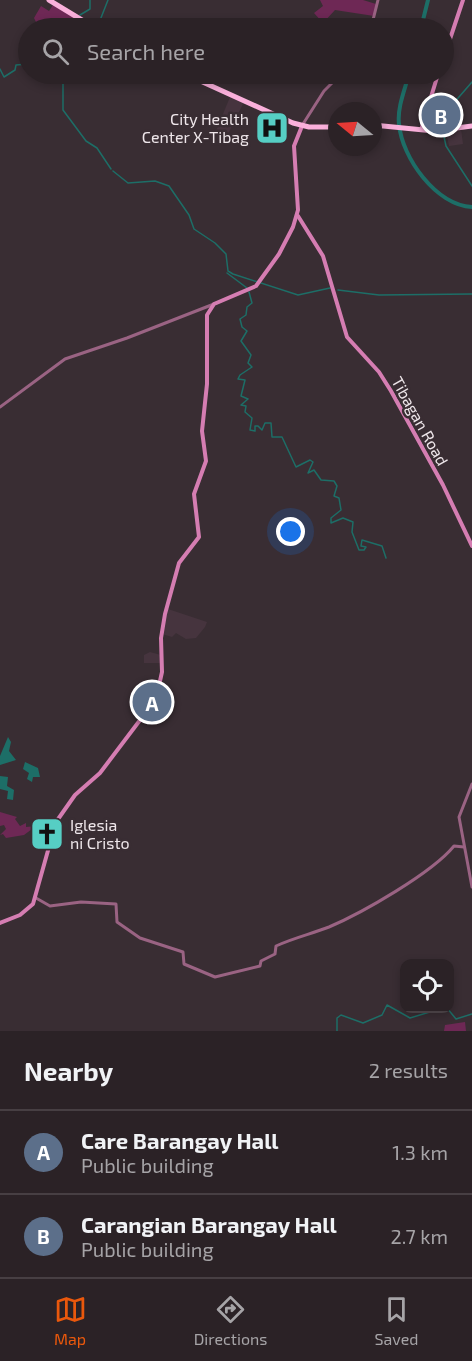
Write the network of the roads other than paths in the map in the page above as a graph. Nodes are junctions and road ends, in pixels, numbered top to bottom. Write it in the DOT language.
graph roads {
  1 [pos="49,0"];
  2 [pos="378,0"];
  3 [pos="463,0"];
  4 [pos="78,18"];
  5 [pos="374,18"];
  6 [pos="454,27"];
  7 [pos="208,84"];
  8 [pos="331,84"];
  9 [pos="435,84"];
  10 [pos="382,125"];
  11 [pos="302,126"];
  12 [pos="472,126"];
  13 [pos="328,127"];
  14 [pos="421,130"];
  15 [pos="297,215"];
  16 [pos="214,304"];
  17 [pos="0,407"];
  18 [pos="472,546"];
  19 [pos="472,783"];
  20 [pos="464,847"];
  21 [pos="472,887"];
  22 [pos="36,898"];
  23 [pos="0,923"];
  1 -- 4 [label="highway"];
  2 -- 5 [label="street"];
  3 -- 6 [label="main road"];
  7 -- 11 [label="highway"];
  8 -- 11 [label="street"];
  9 -- 14 [label="main road"];
  10 -- 14 [label="highway"];
  11 -- 13 [label="highway"];
  11 -- 15 [label="main road"];
  12 -- 14 [label="highway"];
  15 -- 16 [label="main road"];
  15 -- 18 [label="main road, Tibagan Road"];
  16 -- 17 [label="street"];
  16 -- 22 [label="main road"];
  19 -- 20 [label="street"];
  20 -- 21 [label="street"];
  20 -- 22 [label="street"];
  22 -- 23 [label="main road"];
}
